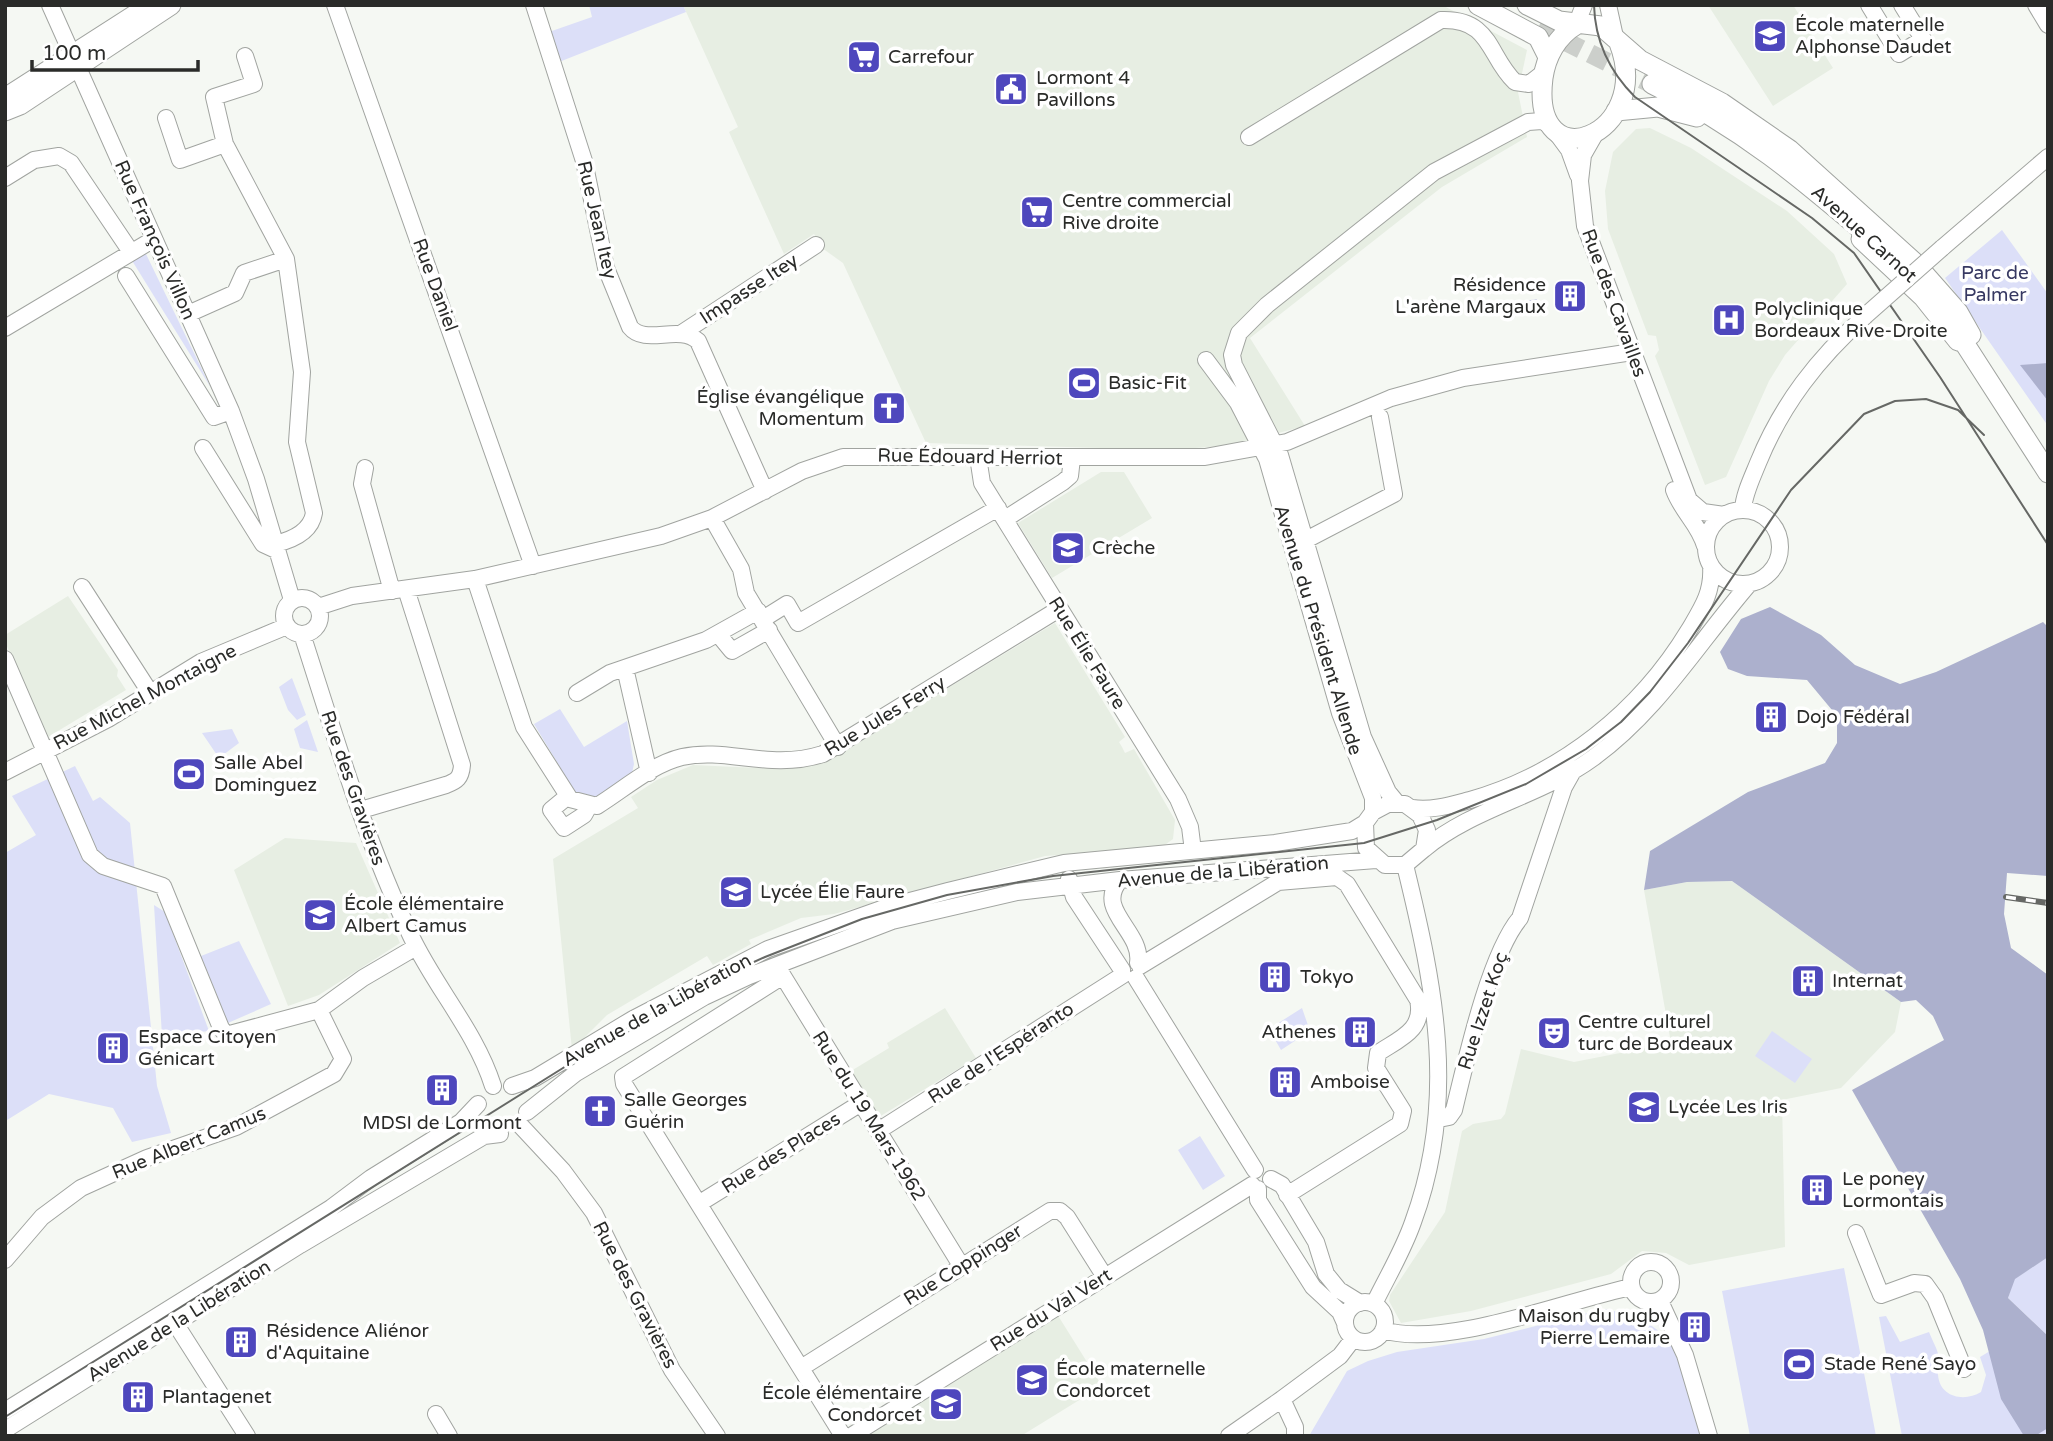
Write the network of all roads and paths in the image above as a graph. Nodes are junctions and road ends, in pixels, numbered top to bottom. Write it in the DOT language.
graph roads {
  1 [pos="50,5"];
  2 [pos="150,5"];
  3 [pos="171,5"];
  4 [pos="335,5"];
  5 [pos="534,5"];
  6 [pos="1478,5"];
  7 [pos="1494,5"];
  8 [pos="1511,5"];
  9 [pos="1527,5"];
  10 [pos="1584,5"];
  11 [pos="1608,5"];
  12 [pos="1869,5"];
  13 [pos="1902,5"];
  14 [pos="2036,5"];
  15 [pos="2048,24"];
  16 [pos="1576,25"];
  17 [pos="1617,39"];
  18 [pos="245,56"];
  19 [pos="74,61"];
  20 [pos="1546,65"];
  21 [pos="6,106"];
  22 [pos="1616,111"];
  23 [pos="166,118"];
  24 [pos="1553,128"];
  25 [pos="1595,134"];
  26 [pos="1249,137"];
  27 [pos="225,144"];
  28 [pos="2048,157"];
  29 [pos="5,178"];
  30 [pos="1580,181"];
  31 [pos="155,239"];
  32 [pos="816,245"];
  33 [pos="131,252"];
  34 [pos="286,259"];
  35 [pos="126,276"];
  36 [pos="188,314"];
  37 [pos="5,328"];
  38 [pos="682,333"];
  39 [pos="1971,335"];
  40 [pos="1632,352"];
  41 [pos="1206,360"];
  42 [pos="1995,393"];
  43 [pos="232,411"];
  44 [pos="1380,417"];
  45 [pos="1658,423"];
  46 [pos="1269,445"];
  47 [pos="203,448"];
  48 [pos="2048,454"];
  49 [pos="978,457"];
  50 [pos="1072,458"];
  51 [pos="365,468"];
  52 [pos="2048,473"];
  53 [pos="765,491"];
  54 [pos="1743,509"];
  55 [pos="1001,514"];
  56 [pos="1724,515"];
  57 [pos="712,518"];
  58 [pos="1306,540"];
  59 [pos="1705,546"];
  60 [pos="276,547"];
  61 [pos="533,566"];
  62 [pos="1711,566"];
  63 [pos="475,579"];
  64 [pos="1749,584"];
  65 [pos="82,587"];
  66 [pos="399,590"];
  67 [pos="292,600"];
  68 [pos="318,607"];
  69 [pos="1059,609"];
  70 [pos="798,623"];
  71 [pos="766,625"];
  72 [pos="287,626"];
  73 [pos="302,634"];
  74 [pos="6,666"];
  75 [pos="625,668"];
  76 [pos="577,693"];
  77 [pos="151,694"];
  78 [pos="838,747"];
  79 [pos="43,751"];
  80 [pos="1573,771"];
  81 [pos="5,772"];
  82 [pos="649,773"];
  83 [pos="1531,794"];
  84 [pos="568,796"];
  85 [pos="1405,805"];
  86 [pos="589,806"];
  87 [pos="361,810"];
  88 [pos="1556,817"];
  89 [pos="1369,818"];
  90 [pos="1424,849"];
  91 [pos="1193,851"];
  92 [pos="1376,860"];
  93 [pos="1086,861"];
  94 [pos="1405,865"];
  95 [pos="1120,880"];
  96 [pos="1070,887"];
  97 [pos="1111,903"];
  98 [pos="1085,914"];
  99 [pos="416,947"];
  100 [pos="1132,970"];
  101 [pos="780,971"];
  102 [pos="319,1010"];
  103 [pos="493,1086"];
  104 [pos="512,1086"];
  105 [pos="861,1103"];
  106 [pos="478,1104"];
  107 [pos="524,1119"];
  108 [pos="1439,1119"];
  109 [pos="878,1131"];
  110 [pos="500,1134"];
  111 [pos="1259,1181"];
  112 [pos="1287,1195"];
  113 [pos="700,1203"];
  114 [pos="1856,1233"];
  115 [pos="5,1260"];
  116 [pos="962,1267"];
  117 [pos="1105,1277"];
  118 [pos="1631,1287"];
  119 [pos="1660,1301"];
  120 [pos="1367,1303"];
  121 [pos="176,1323"];
  122 [pos="1345,1323"];
  123 [pos="1383,1330"];
  124 [pos="1353,1339"];
  125 [pos="801,1368"];
  126 [pos="1964,1369"];
  127 [pos="1282,1399"];
  128 [pos="5,1411"];
  129 [pos="436,1414"];
  130 [pos="9,1431"];
  131 [pos="247,1436"];
  132 [pos="449,1436"];
  133 [pos="717,1436"];
  134 [pos="843,1436"];
  135 [pos="851,1436"];
  136 [pos="1229,1436"];
  137 [pos="1295,1436"];
  138 [pos="1709,1436"];
  1 -- 19 [label="street, Rue François Villon"];
  2 -- 19 [label="main road"];
  3 -- 19 [label="main road"];
  4 -- 61 [label="street, Rue Daniel"];
  5 -- 38 [label="street, Rue Jean Itey"];
  6 -- 20 [label="main road"];
  7 -- 8 [label="main road"];
  9 -- 16 [label="main road"];
  10 -- 16 [label="street"];
  11 -- 17 [label="street"];
  12 -- 13 [label="street"];
  14 -- 15 [label="street"];
  16 -- 17 [label="main road"];
  16 -- 20 [label="main road"];
  17 -- 22 [label="main road"];
  17 -- 39 [label="main road"];
  18 -- 27 [label="street"];
  19 -- 21 [label="main road"];
  19 -- 31 [label="street, Rue François Villon"];
  20 -- 24 [label="main road"];
  20 -- 26 [label="street"];
  22 -- 25 [label="main road"];
  22 -- 42 [label="main road"];
  23 -- 27 [label="street"];
  24 -- 25 [label="main road"];
  24 -- 30 [label="street, Rue des Cavailles"];
  24 -- 46 [label="street"];
  25 -- 30 [label="street, Rue des Cavailles"];
  27 -- 34 [label="street"];
  28 -- 54 [label="street, bridge"];
  29 -- 33 [label="street"];
  30 -- 40 [label="street, Rue des Cavailles"];
  31 -- 33 [label="street"];
  31 -- 36 [label="street, Rue François Villon"];
  32 -- 38 [label="street, Impasse Itey"];
  33 -- 37 [label="street"];
  34 -- 36 [label="street"];
  34 -- 60 [label="street"];
  35 -- 43 [label="street, Rue François Villon"];
  36 -- 43 [label="street, Rue François Villon"];
  38 -- 53 [label="street"];
  39 -- 42 [label="main road, Avenue Carnot"];
  39 -- 48 [label="main road, Avenue Carnot"];
  40 -- 45 [label="street, Rue des Cavailles"];
  40 -- 46 [label="street, Rue Édouard Herriot"];
  41 -- 46 [label="street"];
  42 -- 52 [label="main road, Avenue Carnot"];
  43 -- 60 [label="street, Rue François Villon"];
  44 -- 58 [label="street"];
  45 -- 56 [label="street, Rue des Cavailles"];
  45 -- 59 [label="street, Rue des Cavailles"];
  46 -- 50 [label="street, Rue Édouard Herriot"];
  46 -- 58 [label="street, Avenue du Président Allende"];
  46 -- 89 [label="street, Avenue du Président Allende"];
  47 -- 60 [label="street, Rue François Villon"];
  49 -- 50 [label="street, Rue Édouard Herriot"];
  49 -- 53 [label="street, Rue Édouard Herriot"];
  49 -- 55 [label="street, Rue Élie Faure"];
  50 -- 55 [label="street"];
  51 -- 66 [label="street"];
  53 -- 57 [label="street, Rue Édouard Herriot"];
  54 -- 56 [label="street"];
  54 -- 64 [label="street"];
  55 -- 69 [label="street, Rue Élie Faure"];
  55 -- 70 [label="street"];
  56 -- 59 [label="street"];
  57 -- 61 [label="street, Rue Édouard Herriot"];
  57 -- 71 [label="street"];
  58 -- 85 [label="street, Avenue du Président Allende"];
  59 -- 62 [label="street"];
  60 -- 67 [label="street, Rue François Villon"];
  61 -- 63 [label="street, Rue Édouard Herriot"];
  62 -- 64 [label="street"];
  62 -- 85 [label="street"];
  63 -- 66 [label="street, Rue Édouard Herriot"];
  63 -- 84 [label="street"];
  64 -- 80 [label="street"];
  65 -- 77 [label="street"];
  66 -- 68 [label="street, Rue Édouard Herriot"];
  66 -- 87 [label="street"];
  67 -- 68 [label="street"];
  67 -- 72 [label="street"];
  68 -- 73 [label="street"];
  69 -- 78 [label="street, Rue Jules Ferry"];
  69 -- 91 [label="street, Rue Élie Faure"];
  70 -- 71 [label="street"];
  70 -- 71 [label="street"];
  71 -- 75 [label="street"];
  71 -- 78 [label="street"];
  72 -- 73 [label="street"];
  72 -- 77 [label="street, Rue Michel Montaigne"];
  73 -- 87 [label="street, Rue des Gravières"];
  74 -- 79 [label="street"];
  75 -- 76 [label="street"];
  75 -- 82 [label="street"];
  77 -- 79 [label="street, Rue Michel Montaigne"];
  78 -- 82 [label="street, Rue Jules Ferry"];
  79 -- 81 [label="street, Rue Michel Montaigne"];
  79 -- 102 [label="street"];
  80 -- 83 [label="street"];
  80 -- 88 [label="street, Rue Izzet Koç"];
  82 -- 86 [label="street, Rue Jules Ferry"];
  83 -- 88 [label="street"];
  83 -- 90 [label="street"];
  84 -- 86 [label="street"];
  84 -- 86 [label="street, Rue Jules Ferry"];
  85 -- 89 [label="street"];
  85 -- 90 [label="street"];
  87 -- 99 [label="street, Rue des Gravières"];
  88 -- 108 [label="street, Rue Izzet Koç"];
  89 -- 91 [label="street, Avenue de la Libération"];
  89 -- 92 [label="street"];
  90 -- 94 [label="street"];
  91 -- 93 [label="street, Avenue de la Libération"];
  92 -- 94 [label="street"];
  92 -- 95 [label="street, Avenue de la Libération"];
  93 -- 96 [label="street"];
  93 -- 104 [label="street, Avenue de la Libération"];
  94 -- 108 [label="street"];
  95 -- 96 [label="street, Avenue de la Libération"];
  95 -- 97 [label="street"];
  96 -- 98 [label="street"];
  96 -- 101 [label="street, Avenue de la Libération"];
  97 -- 98 [label="street"];
  97 -- 100 [label="street"];
  98 -- 100 [label="street"];
  99 -- 102 [label="street"];
  99 -- 103 [label="street, Rue des Gravières"];
  100 -- 109 [label="street, Rue de l'Espéranto"];
  100 -- 111 [label="street"];
  100 -- 112 [label="street, Rue de l'Espéranto"];
  101 -- 105 [label="street, Rue du 19 Mars 1962"];
  101 -- 107 [label="street, Avenue de la Libération"];
  101 -- 113 [label="street"];
  102 -- 115 [label="street, Rue Albert Camus"];
  103 -- 104 [label="street"];
  103 -- 106 [label="street"];
  104 -- 107 [label="street"];
  105 -- 109 [label="street, Rue du 19 Mars 1962"];
  105 -- 113 [label="street, Rue des Places"];
  106 -- 110 [label="street"];
  106 -- 128 [label="street, Avenue de la Libération"];
  107 -- 110 [label="street"];
  107 -- 133 [label="street, Rue des Gravières"];
  108 -- 120 [label="street"];
  109 -- 116 [label="street, Rue du 19 Mars 1962"];
  110 -- 121 [label="street, Avenue de la Libération"];
  111 -- 112 [label="street"];
  111 -- 117 [label="street, Rue du Val Vert"];
  111 -- 122 [label="street"];
  112 -- 120 [label="street"];
  113 -- 125 [label="street"];
  114 -- 126 [label="street"];
  116 -- 117 [label="street, Rue Coppinger"];
  116 -- 125 [label="street, Rue Coppinger"];
  117 -- 135 [label="street, Rue du Val Vert"];
  118 -- 119 [label="street"];
  118 -- 119 [label="street"];
  118 -- 123 [label="street"];
  119 -- 138 [label="street"];
  120 -- 122 [label="street"];
  120 -- 123 [label="street"];
  121 -- 130 [label="street, Avenue de la Libération"];
  121 -- 131 [label="street"];
  122 -- 124 [label="street"];
  123 -- 124 [label="street"];
  124 -- 127 [label="street"];
  125 -- 134 [label="street"];
  127 -- 136 [label="street"];
  127 -- 137 [label="street"];
  129 -- 132 [label="street"];
}
